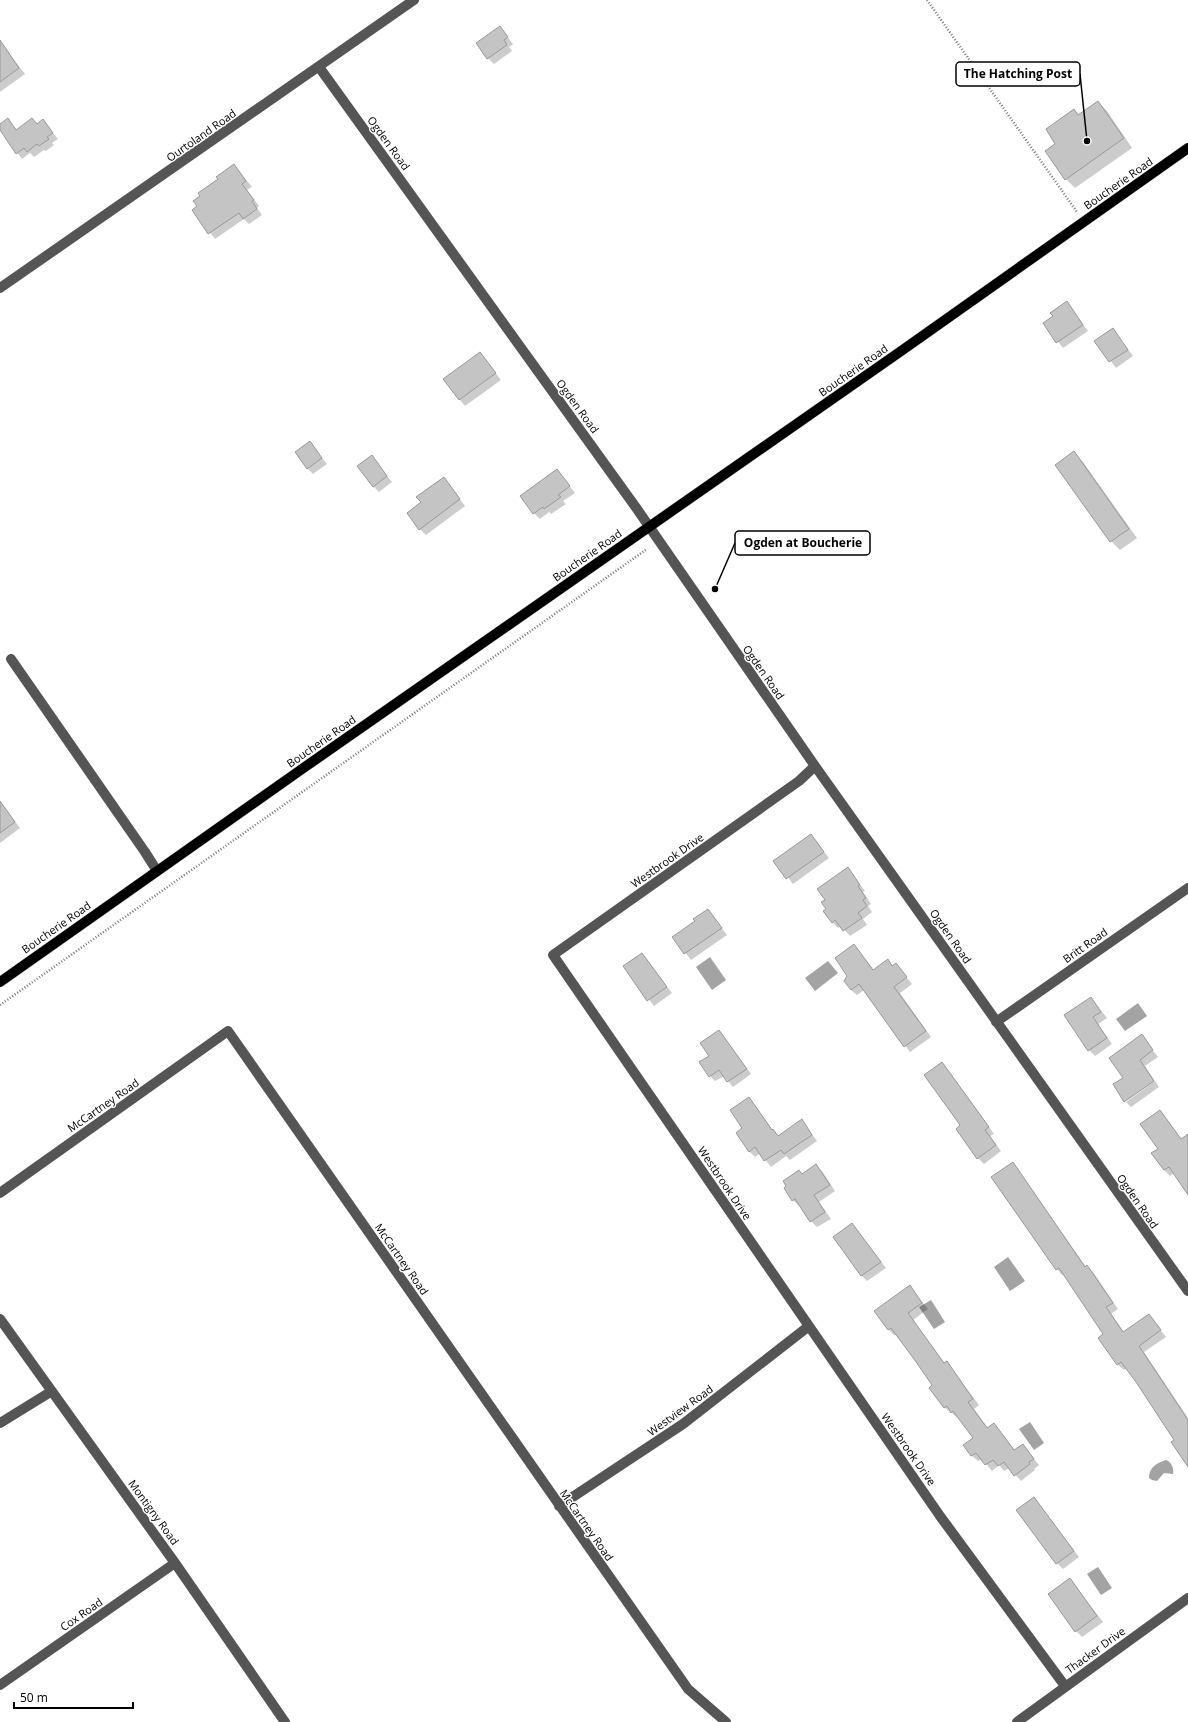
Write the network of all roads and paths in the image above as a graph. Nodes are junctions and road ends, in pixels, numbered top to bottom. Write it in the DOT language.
graph roads {
  1 [pos="414,0"];
  2 [pos="927,0"];
  3 [pos="319,67"];
  4 [pos="1188,148"];
  5 [pos="1084,222"];
  6 [pos="0,288"];
  7 [pos="649,526"];
  8 [pos="647,549"];
  9 [pos="12,659"];
  10 [pos="815,766"];
  11 [pos="157,871"];
  12 [pos="1188,888"];
  13 [pos="0,982"];
  14 [pos="0,1005"];
  15 [pos="996,1022"];
  16 [pos="0,1192"];
  17 [pos="1188,1291"];
  18 [pos="0,1319"];
  19 [pos="809,1326"];
  20 [pos="52,1391"];
  21 [pos="0,1423"];
  22 [pos="559,1506"];
  23 [pos="175,1563"];
  24 [pos="1188,1598"];
  25 [pos="0,1685"];
  26 [pos="1066,1686"];
  27 [pos="285,1722"];
  28 [pos="726,1722"];
  29 [pos="1017,1722"];
  1 -- 3 [label="street, Ourtoland Road"];
  2 -- 5 [label="path"];
  3 -- 6 [label="street, Ourtoland Road"];
  3 -- 7 [label="street, Ogden Road"];
  4 -- 5 [label="main road, Boucherie Road"];
  5 -- 7 [label="main road, Boucherie Road"];
  7 -- 10 [label="street, Ogden Road"];
  7 -- 11 [label="main road, Boucherie Road"];
  8 -- 14 [label="path"];
  9 -- 11 [label="street"];
  10 -- 15 [label="street, Ogden Road"];
  10 -- 19 [label="street, Westbrook Drive"];
  11 -- 13 [label="main road, Boucherie Road"];
  12 -- 15 [label="street, Britt Road"];
  15 -- 17 [label="street, Ogden Road"];
  16 -- 22 [label="street, McCartney Road"];
  18 -- 20 [label="street, Montigny Road"];
  19 -- 22 [label="street, Westview Road"];
  19 -- 26 [label="street, Westbrook Drive"];
  20 -- 21 [label="street"];
  20 -- 23 [label="street, Montigny Road"];
  22 -- 28 [label="street, McCartney Road"];
  23 -- 25 [label="street, Cox Road"];
  23 -- 27 [label="street, Montigny Road"];
  24 -- 26 [label="street, Thacker Drive"];
  26 -- 29 [label="street, Thacker Drive"];
}
